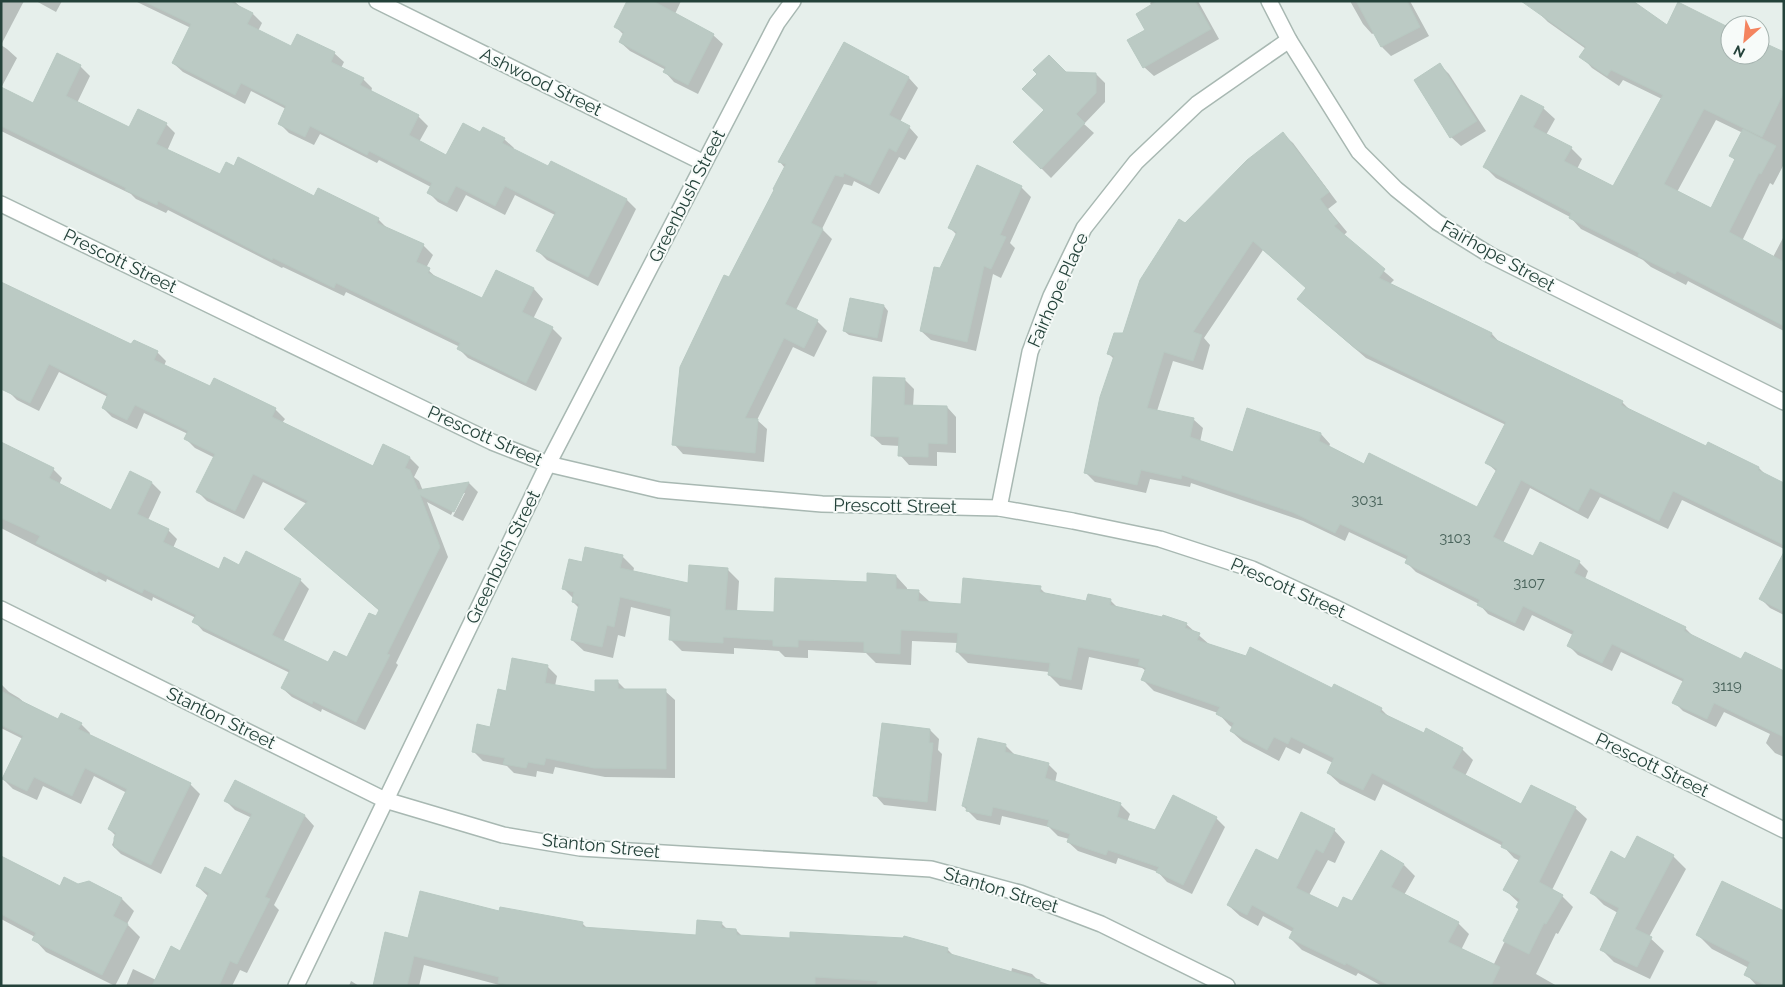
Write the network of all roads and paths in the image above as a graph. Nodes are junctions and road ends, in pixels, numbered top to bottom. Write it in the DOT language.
graph roads {
  1 [pos="377,1"];
  2 [pos="793,1"];
  3 [pos="1269,1"];
  4 [pos="1289,40"];
  5 [pos="704,163"];
  6 [pos="1,204"];
  7 [pos="1784,402"];
  8 [pos="548,464"];
  9 [pos="999,508"];
  10 [pos="1,609"];
  11 [pos="385,800"];
  12 [pos="1784,830"];
  13 [pos="296,986"];
  14 [pos="1227,986"];
  1 -- 5 [label="street, Ashwood Street"];
  2 -- 5 [label="street, Greenbush Street"];
  3 -- 4 [label="street, Fairhope Street"];
  4 -- 7 [label="street, Fairhope Street"];
  4 -- 9 [label="street, Fairhope Place"];
  5 -- 8 [label="street, Greenbush Street"];
  6 -- 8 [label="street, Prescott Street"];
  8 -- 9 [label="street, Prescott Street"];
  8 -- 11 [label="street, Greenbush Street"];
  9 -- 12 [label="street, Prescott Street"];
  10 -- 11 [label="street, Stanton Street"];
  11 -- 13 [label="street, Greenbush Street"];
  11 -- 14 [label="street, Stanton Street"];
}
